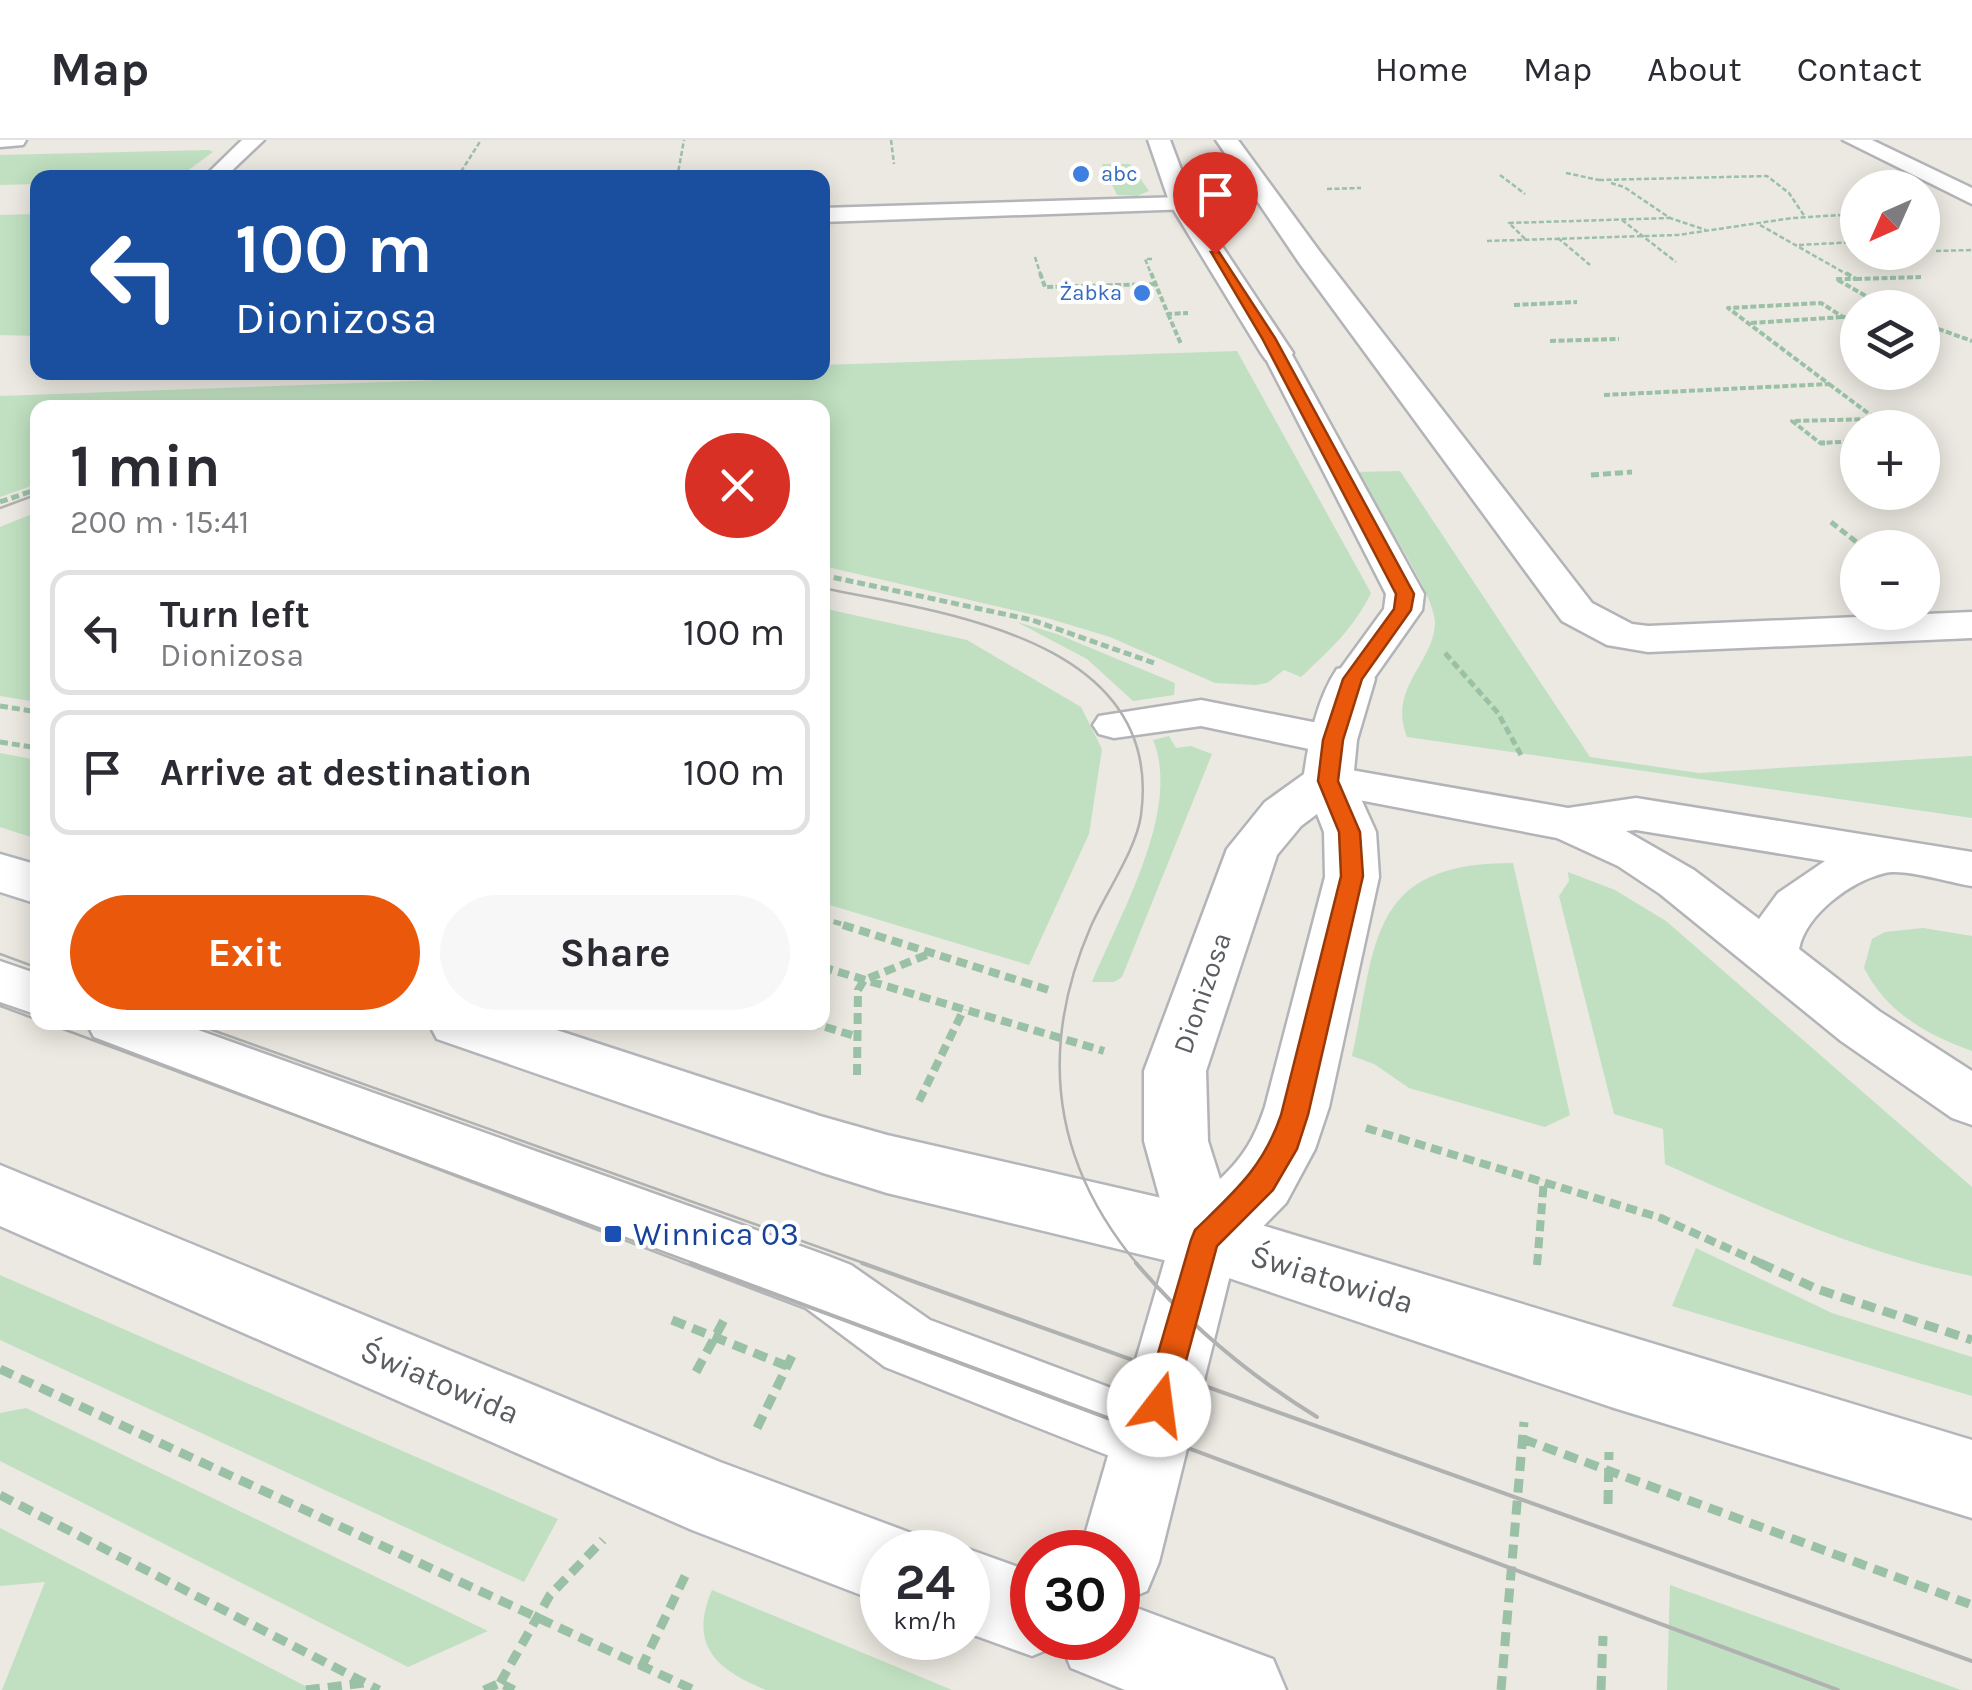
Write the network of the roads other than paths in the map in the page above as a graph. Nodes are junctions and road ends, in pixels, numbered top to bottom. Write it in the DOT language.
graph roads {
  1 [pos="0,140"];
  2 [pos="15,140"];
  3 [pos="254,140"];
  4 [pos="1227,140"];
  5 [pos="1854,140"];
  6 [pos="1147,144"];
  7 [pos="220,170"];
  8 [pos="1181,196"];
  9 [pos="1972,197"];
  10 [pos="883,201"];
  11 [pos="928,212"];
  12 [pos="830,215"];
  13 [pos="1277,353"];
  14 [pos="1972,625"];
  15 [pos="1353,679"];
  16 [pos="1114,725"];
  17 [pos="1331,761"];
  18 [pos="1568,824"];
  19 [pos="1879,856"];
  20 [pos="1972,870"];
  21 [pos="0,873"];
  22 [pos="30,882"];
  23 [pos="1772,958"];
  24 [pos="0,981"];
  25 [pos="30,992"];
  26 [pos="134,1030"];
  27 [pos="482,1030"];
  28 [pos="1972,1102"];
  29 [pos="0,1196"];
  30 [pos="1205,1240"];
  31 [pos="1150,1437"];
  32 [pos="1972,1480"];
  33 [pos="1126,1530"];
  34 [pos="860,1554"];
  35 [pos="1140,1652"];
  36 [pos="1242,1690"];
  1 -- 2 [label="street"];
  3 -- 7 [label="lane"];
  4 -- 14 [label="street"];
  5 -- 9 [label="street"];
  6 -- 8 [label="street"];
  8 -- 11 [label="lane"];
  8 -- 13 [label="street"];
  10 -- 11 [label="lane"];
  11 -- 12 [label="lane"];
  13 -- 15 [label="lane"];
  15 -- 17 [label="street"];
  16 -- 17 [label="lane"];
  17 -- 18 [label="lane"];
  17 -- 30 [label="street"];
  17 -- 30 [label="street, Dionizosa"];
  18 -- 19 [label="lane"];
  18 -- 23 [label="lane"];
  19 -- 20 [label="lane"];
  19 -- 23 [label="lane"];
  21 -- 22 [label="street"];
  23 -- 28 [label="lane"];
  24 -- 25 [label="lane"];
  26 -- 31 [label="lane"];
  27 -- 30 [label="street, Światowida"];
  29 -- 34 [label="street, Światowida"];
  30 -- 31 [label="street"];
  30 -- 32 [label="street, Światowida"];
  31 -- 33 [label="street"];
  35 -- 36 [label="street"];
}
